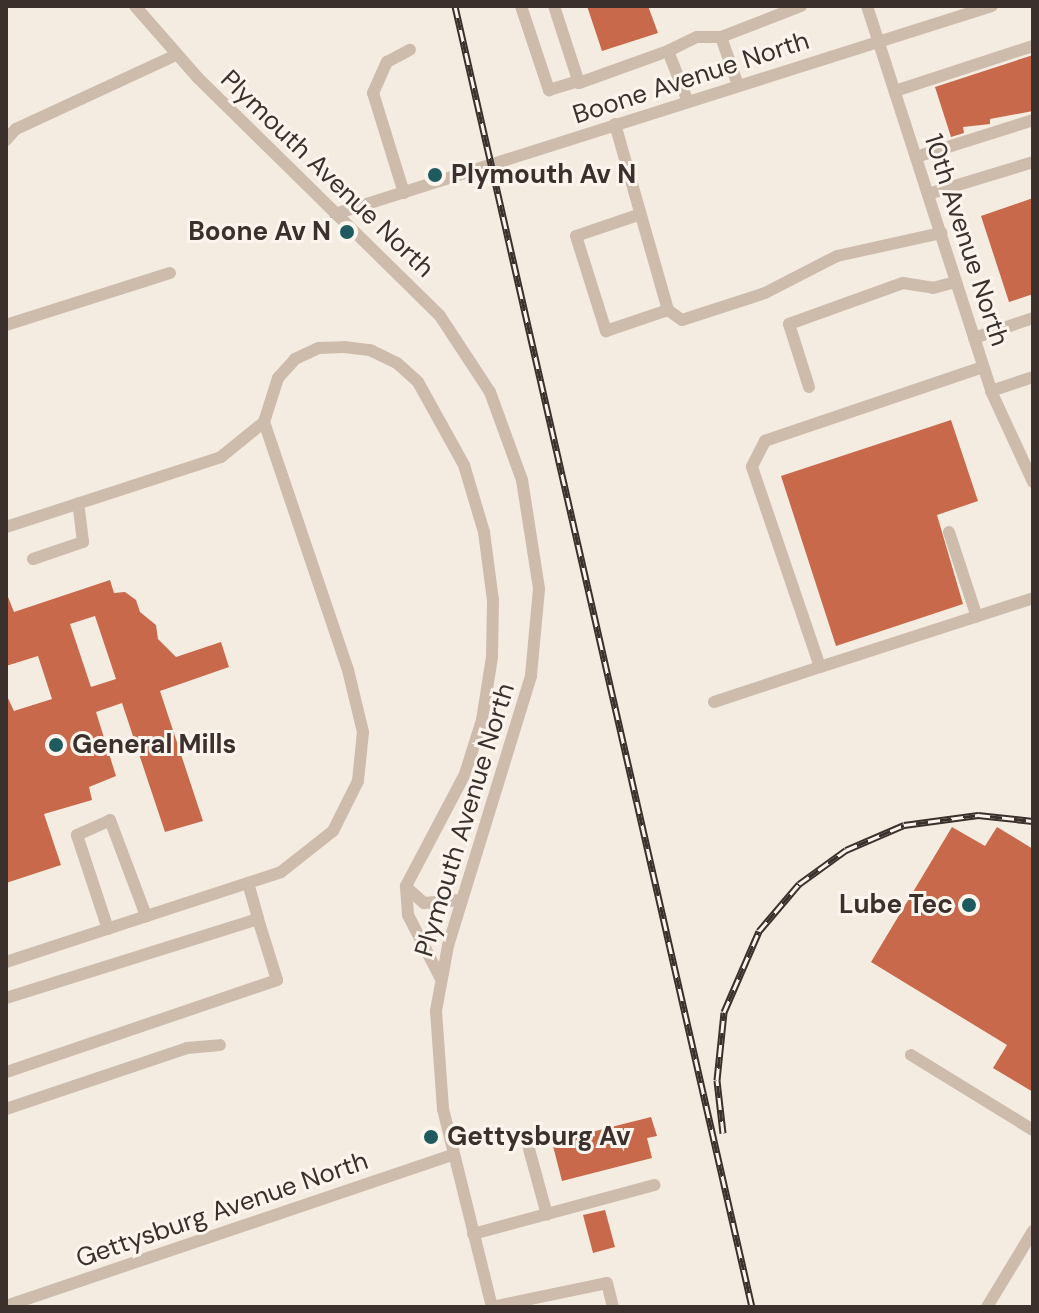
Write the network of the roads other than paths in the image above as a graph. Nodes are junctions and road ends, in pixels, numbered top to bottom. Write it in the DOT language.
graph roads {
  1 [pos="135,6"];
  2 [pos="521,6"];
  3 [pos="554,6"];
  4 [pos="801,6"];
  5 [pos="867,6"];
  6 [pos="992,6"];
  7 [pos="721,37"];
  8 [pos="878,40"];
  9 [pos="1033,46"];
  10 [pos="410,50"];
  11 [pos="668,51"];
  12 [pos="176,55"];
  13 [pos="578,81"];
  14 [pos="738,85"];
  15 [pos="895,91"];
  16 [pos="688,102"];
  17 [pos="1033,120"];
  18 [pos="615,124"];
  19 [pos="6,140"];
  20 [pos="916,157"];
  21 [pos="1033,162"];
  22 [pos="404,193"];
  23 [pos="928,194"];
  24 [pos="335,214"];
  25 [pos="638,215"];
  26 [pos="941,233"];
  27 [pos="170,273"];
  28 [pos="956,282"];
  29 [pos="668,310"];
  30 [pos="1033,318"];
  31 [pos="6,325"];
  32 [pos="974,338"];
  33 [pos="983,367"];
  34 [pos="1033,377"];
  35 [pos="809,387"];
  36 [pos="991,391"];
  37 [pos="264,422"];
  38 [pos="1033,482"];
  39 [pos="78,503"];
  40 [pos="6,527"];
  41 [pos="949,532"];
  42 [pos="33,559"];
  43 [pos="1033,598"];
  44 [pos="977,617"];
  45 [pos="820,667"];
  46 [pos="714,702"];
  47 [pos="248,883"];
  48 [pos="406,886"];
  49 [pos="462,900"];
  50 [pos="146,916"];
  51 [pos="258,919"];
  52 [pos="108,929"];
  53 [pos="6,962"];
  54 [pos="440,977"];
  55 [pos="6,998"];
  56 [pos="220,1045"];
  57 [pos="911,1055"];
  58 [pos="6,1072"];
  59 [pos="6,1109"];
  60 [pos="1033,1130"];
  61 [pos="529,1149"];
  62 [pos="453,1155"];
  63 [pos="655,1185"];
  64 [pos="547,1215"];
  65 [pos="1033,1231"];
  66 [pos="473,1234"];
  67 [pos="44,1294"];
  68 [pos="6,1306"];
  69 [pos="48,1307"];
  70 [pos="492,1307"];
  71 [pos="613,1307"];
  72 [pos="987,1307"];
  1 -- 12 [label="street, Plymouth Avenue North"];
  2 -- 13 [label="street"];
  3 -- 13 [label="street"];
  4 -- 7 [label="street"];
  5 -- 8 [label="street, 10th Avenue North"];
  6 -- 8 [label="street, Boone Avenue North"];
  7 -- 11 [label="street"];
  7 -- 14 [label="street"];
  8 -- 14 [label="street, Boone Avenue North"];
  8 -- 15 [label="street, 10th Avenue North"];
  9 -- 15 [label="street"];
  10 -- 22 [label="street"];
  11 -- 13 [label="street"];
  11 -- 16 [label="street"];
  12 -- 19 [label="street"];
  12 -- 24 [label="street, Plymouth Avenue North"];
  14 -- 16 [label="street, Boone Avenue North"];
  15 -- 20 [label="street, 10th Avenue North"];
  16 -- 18 [label="street, Boone Avenue North"];
  17 -- 20 [label="street"];
  18 -- 22 [label="street, Boone Avenue North"];
  18 -- 25 [label="street"];
  20 -- 23 [label="street, 10th Avenue North"];
  21 -- 23 [label="street"];
  22 -- 24 [label="street, Boone Avenue North"];
  23 -- 26 [label="street, 10th Avenue North"];
  24 -- 49 [label="street, Plymouth Avenue North"];
  25 -- 29 [label="street"];
  25 -- 29 [label="street"];
  26 -- 28 [label="street, 10th Avenue North"];
  26 -- 29 [label="street"];
  27 -- 31 [label="street"];
  28 -- 32 [label="street, 10th Avenue North"];
  28 -- 35 [label="street"];
  30 -- 32 [label="street"];
  32 -- 33 [label="street, 10th Avenue North"];
  33 -- 36 [label="street, 10th Avenue North"];
  33 -- 45 [label="street"];
  34 -- 36 [label="street"];
  36 -- 38 [label="street, 10th Avenue North"];
  37 -- 39 [label="street"];
  37 -- 47 [label="street"];
  37 -- 48 [label="street"];
  39 -- 40 [label="street"];
  39 -- 42 [label="street"];
  41 -- 44 [label="street"];
  43 -- 44 [label="street"];
  44 -- 45 [label="street"];
  45 -- 46 [label="street"];
  47 -- 50 [label="street"];
  47 -- 51 [label="street"];
  48 -- 49 [label="street"];
  48 -- 54 [label="street"];
  49 -- 54 [label="street, Plymouth Avenue North"];
  50 -- 52 [label="street"];
  50 -- 52 [label="street"];
  51 -- 55 [label="street"];
  51 -- 58 [label="street"];
  52 -- 53 [label="street"];
  54 -- 62 [label="street, Plymouth Avenue North"];
  56 -- 59 [label="street"];
  57 -- 60 [label="street"];
  61 -- 64 [label="street"];
  62 -- 66 [label="street, Plymouth Avenue North"];
  62 -- 67 [label="street, Gettysburg Avenue North"];
  63 -- 64 [label="street"];
  64 -- 66 [label="street"];
  65 -- 72 [label="street"];
  66 -- 70 [label="street, Plymouth Avenue North"];
  67 -- 68 [label="street, Gettysburg Avenue North"];
  67 -- 69 [label="street"];
  70 -- 71 [label="street"];
}
